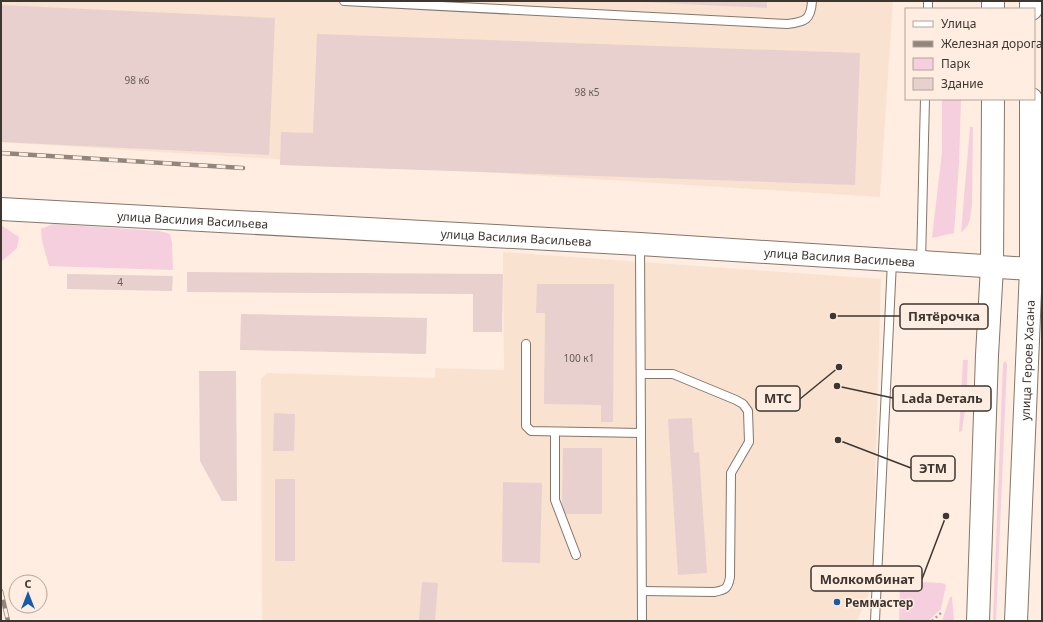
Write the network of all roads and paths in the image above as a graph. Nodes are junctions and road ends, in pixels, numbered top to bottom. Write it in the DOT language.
graph roads {
  1 [pos="344,1"];
  2 [pos="812,1"];
  3 [pos="925,100"];
  4 [pos="993,100"];
  5 [pos="1031,100"];
  6 [pos="1,209"];
  7 [pos="640,244"];
  8 [pos="892,260"];
  9 [pos="921,262"];
  10 [pos="992,267"];
  11 [pos="1031,269"];
  12 [pos="526,344"];
  13 [pos="641,374"];
  14 [pos="556,432"];
  15 [pos="641,433"];
  16 [pos="576,555"];
  17 [pos="642,591"];
  18 [pos="942,612"];
  19 [pos="642,621"];
  20 [pos="875,621"];
  21 [pos="932,621"];
  22 [pos="978,621"];
  23 [pos="1016,621"];
  1 -- 2 [label="lane"];
  3 -- 9 [label="lane"];
  4 -- 10 [label="main road"];
  5 -- 11 [label="main road, улица Героев Хасана"];
  6 -- 7 [label="main road, улица Василия Васильева"];
  7 -- 8 [label="main road, улица Василия Васильева"];
  7 -- 13 [label="lane"];
  8 -- 9 [label="main road, улица Василия Васильева"];
  8 -- 20 [label="lane"];
  9 -- 10 [label="main road, улица Василия Васильева"];
  10 -- 11 [label="main road, улица Василия Васильева"];
  10 -- 22 [label="main road"];
  11 -- 23 [label="main road, улица Героев Хасана"];
  12 -- 14 [label="lane"];
  13 -- 15 [label="lane"];
  13 -- 17 [label="lane"];
  14 -- 15 [label="lane"];
  14 -- 16 [label="lane"];
  15 -- 17 [label="lane"];
  17 -- 19 [label="lane"];
  18 -- 21 [label="path"];
}
